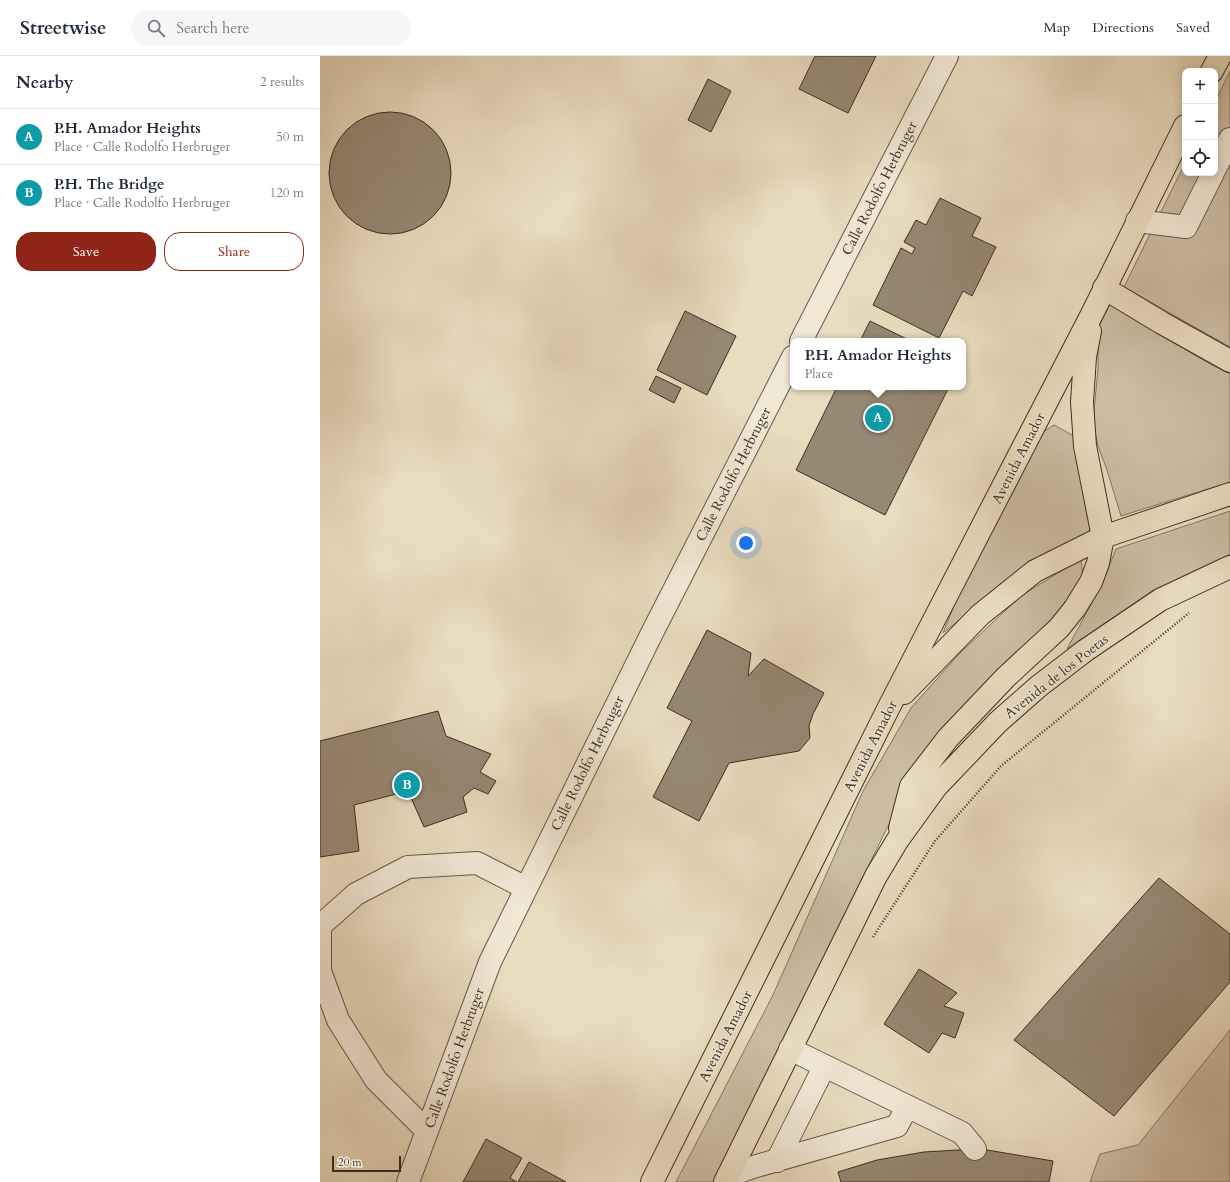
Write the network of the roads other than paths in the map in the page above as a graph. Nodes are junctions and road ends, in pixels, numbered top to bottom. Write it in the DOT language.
graph roads {
  1 [pos="947,56"];
  2 [pos="1220,56"];
  3 [pos="1214,68"];
  4 [pos="1182,132"];
  5 [pos="1230,139"];
  6 [pos="1218,162"];
  7 [pos="1212,176"];
  8 [pos="1137,222"];
  9 [pos="1104,288"];
  10 [pos="1093,312"];
  11 [pos="803,338"];
  12 [pos="1230,361"];
  13 [pos="790,363"];
  14 [pos="1230,494"];
  15 [pos="1103,537"];
  16 [pos="1230,566"];
  17 [pos="888,709"];
  18 [pos="897,841"];
  19 [pos="526,888"];
  20 [pos="790,1049"];
  21 [pos="824,1067"];
  22 [pos="907,1107"];
  23 [pos="427,1131"];
  24 [pos="974,1149"];
  25 [pos="777,1160"];
  26 [pos="727,1179"];
  27 [pos="408,1182"];
  28 [pos="652,1182"];
  1 -- 11 [label="street, Calle Rodolfo Herbruger"];
  2 -- 3 [label="main road"];
  4 -- 8 [label="main road, Avenida Amador"];
  5 -- 6 [label="street"];
  7 -- 8 [label="street"];
  8 -- 9 [label="main road, Avenida Amador"];
  9 -- 10 [label="main road, Avenida Amador"];
  9 -- 12 [label="main road"];
  10 -- 15 [label="main road, Avenida Amador"];
  10 -- 17 [label="main road, Avenida Amador"];
  13 -- 19 [label="street, Calle Rodolfo Herbruger"];
  14 -- 15 [label="main road"];
  15 -- 17 [label="main road"];
  15 -- 18 [label="main road"];
  16 -- 18 [label="main road, Avenida de los Poetas"];
  17 -- 28 [label="main road, Avenida Amador"];
  18 -- 20 [label="main road"];
  19 -- 23 [label="street, Calle Rodolfo Herbruger"];
  19 -- 23 [label="street"];
  20 -- 21 [label="street"];
  20 -- 26 [label="main road"];
  21 -- 22 [label="street"];
  21 -- 25 [label="street"];
  22 -- 24 [label="street"];
  22 -- 25 [label="street"];
  23 -- 27 [label="street, Calle Rodolfo Herbruger"];
  25 -- 26 [label="street"];
}
